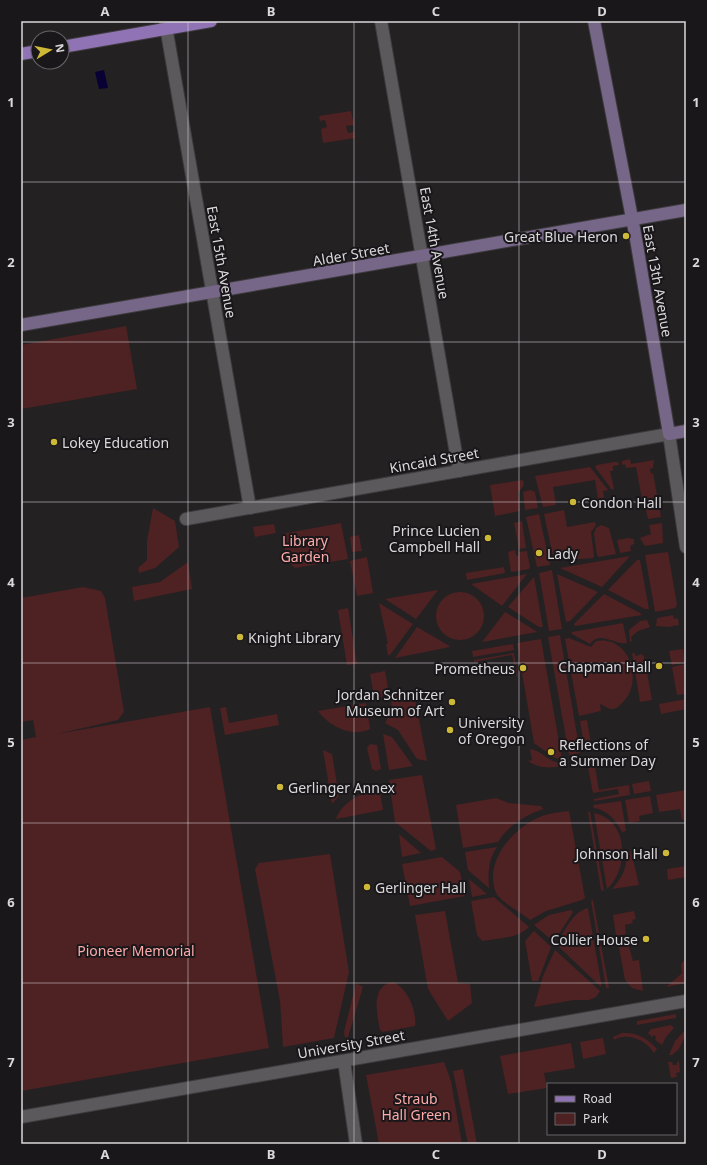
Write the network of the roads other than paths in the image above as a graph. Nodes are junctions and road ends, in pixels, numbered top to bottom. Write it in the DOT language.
graph roads {
  1 [pos="211,21"];
  2 [pos="381,21"];
  3 [pos="594,21"];
  4 [pos="166,25"];
  5 [pos="70,45"];
  6 [pos="686,210"];
  7 [pos="632,220"];
  8 [pos="422,256"];
  9 [pos="212,293"];
  10 [pos="21,326"];
  11 [pos="686,431"];
  12 [pos="669,434"];
  13 [pos="459,471"];
  14 [pos="250,508"];
  15 [pos="186,519"];
  16 [pos="686,547"];
  17 [pos="686,1001"];
  18 [pos="344,1061"];
  19 [pos="21,1117"];
  20 [pos="356,1144"];
  1 -- 4 [label="main road"];
  2 -- 8 [label="street, East 14th Avenue"];
  3 -- 7 [label="street, East 13th Avenue"];
  4 -- 5 [label="main road"];
  4 -- 9 [label="street, East 15th Avenue"];
  6 -- 7 [label="street, Alder Street"];
  7 -- 8 [label="street, Alder Street"];
  7 -- 12 [label="street, East 13th Avenue"];
  8 -- 9 [label="street, Alder Street"];
  8 -- 13 [label="street, East 14th Avenue"];
  9 -- 10 [label="street, Alder Street"];
  9 -- 14 [label="street, East 15th Avenue"];
  11 -- 12 [label="street, Kincaid Street"];
  12 -- 13 [label="street, Kincaid Street"];
  12 -- 16 [label="street, East 13th Avenue"];
  13 -- 14 [label="street, Kincaid Street"];
  14 -- 15 [label="street, Kincaid Street"];
  17 -- 18 [label="street, University Street"];
  18 -- 19 [label="street, University Street"];
  18 -- 20 [label="street"];
}
